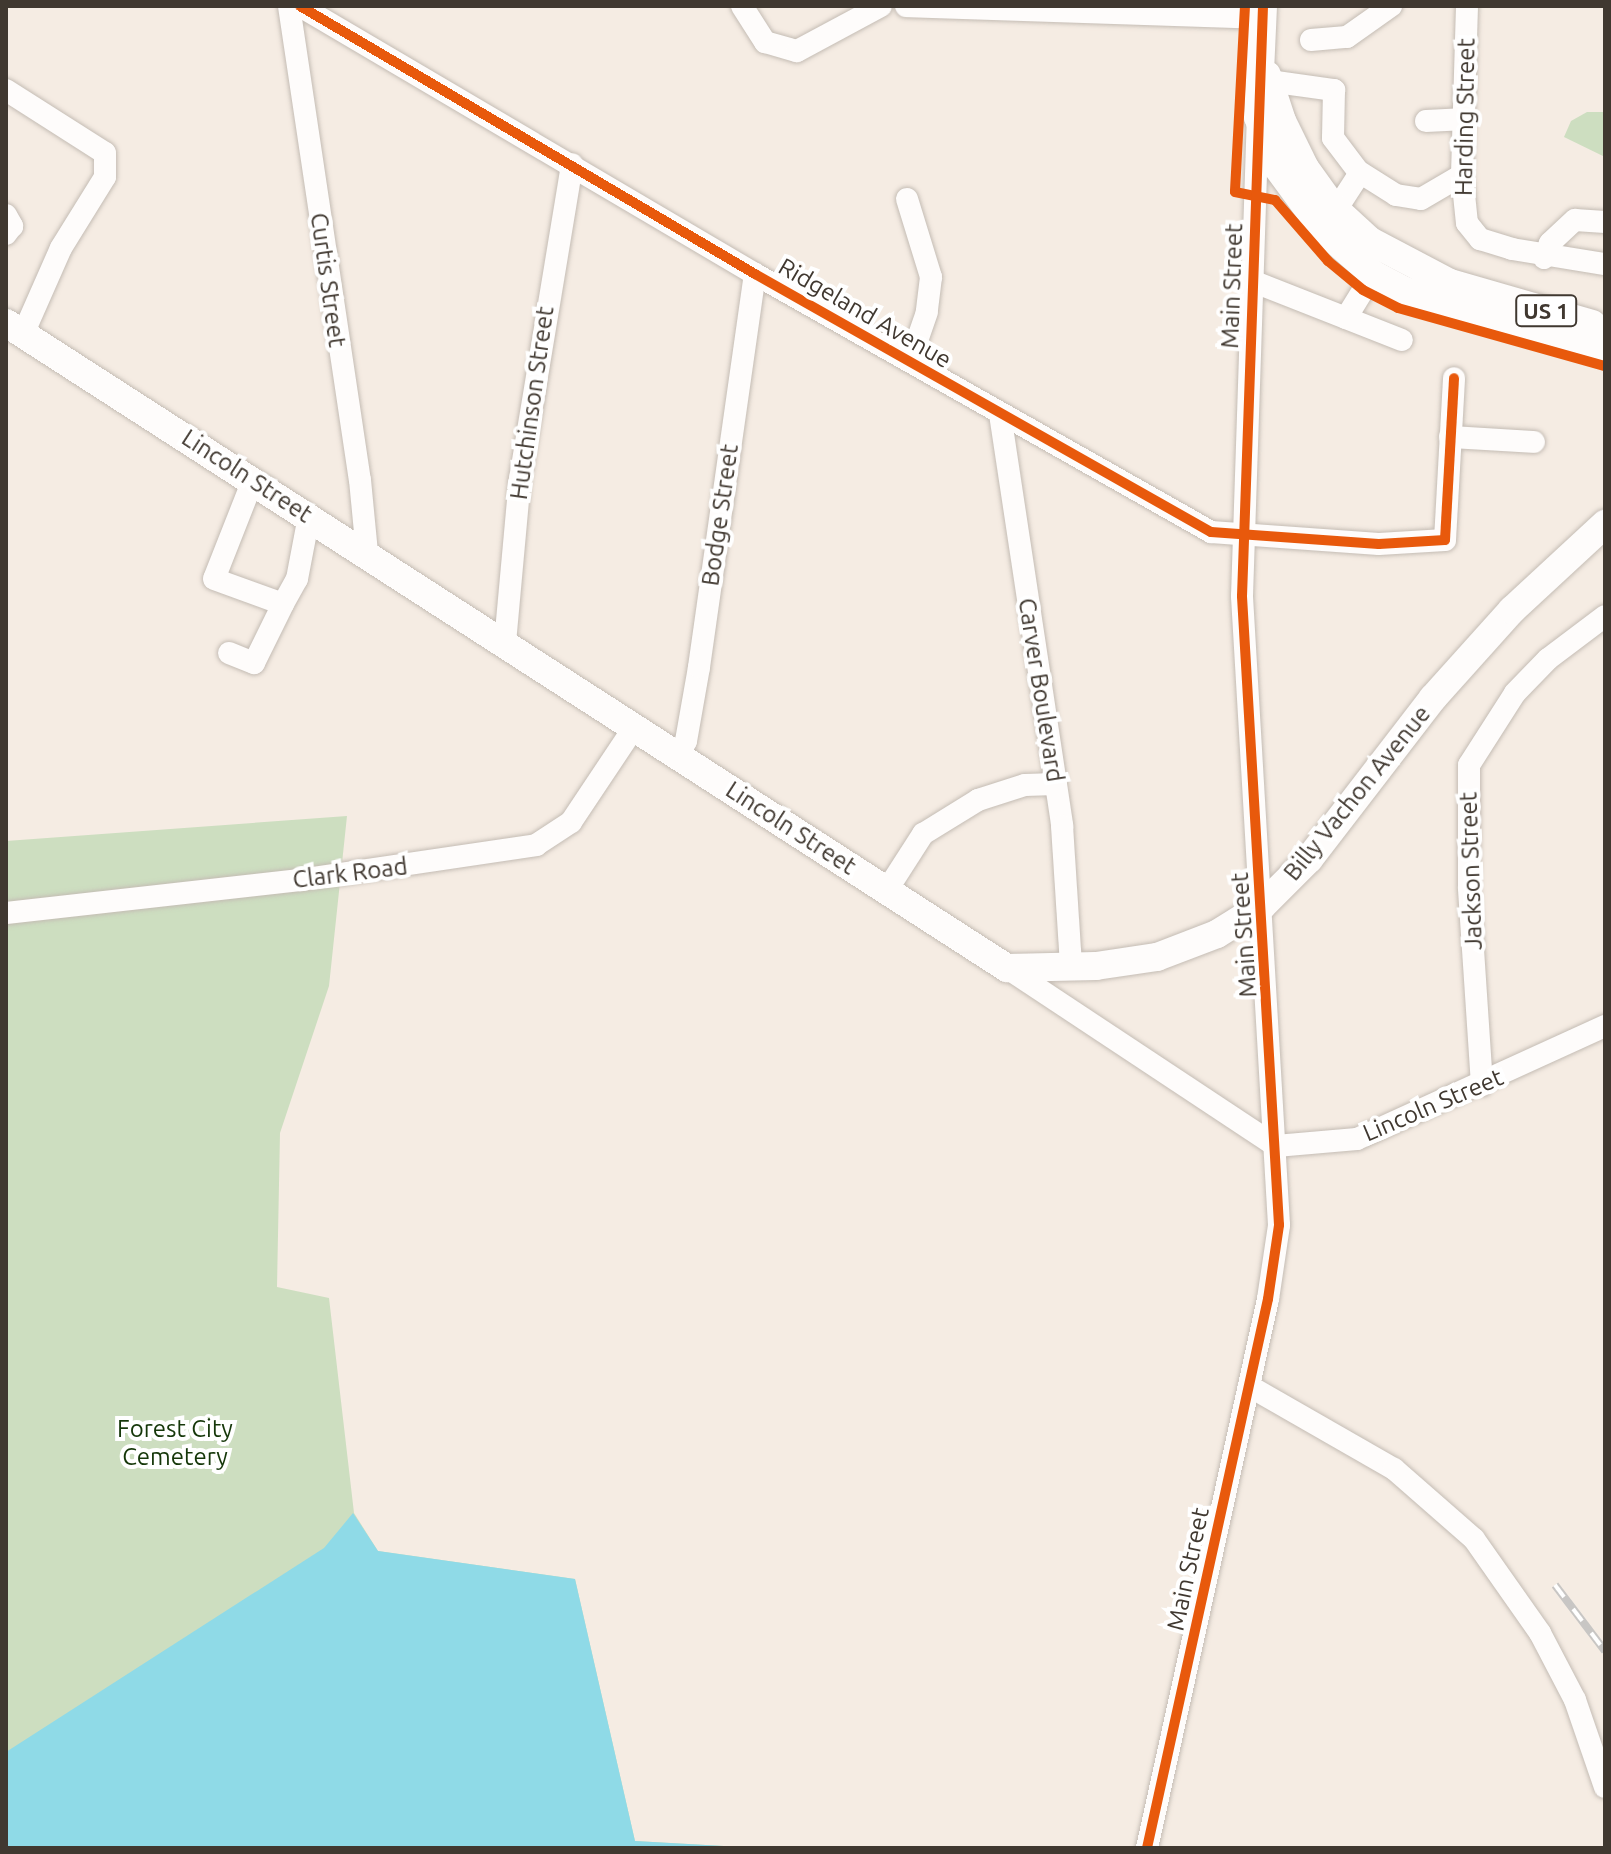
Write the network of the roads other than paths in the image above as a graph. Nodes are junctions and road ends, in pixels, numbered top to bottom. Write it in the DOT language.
graph roads {
  1 [pos="289,6"];
  2 [pos="300,6"];
  3 [pos="742,6"];
  4 [pos="881,6"];
  5 [pos="906,6"];
  6 [pos="1391,6"];
  7 [pos="1467,6"];
  8 [pos="1046,8"];
  9 [pos="1262,21"];
  10 [pos="1311,40"];
  11 [pos="1269,81"];
  12 [pos="6,90"];
  13 [pos="1258,117"];
  14 [pos="1466,119"];
  15 [pos="1426,121"];
  16 [pos="572,164"];
  17 [pos="1360,173"];
  18 [pos="1462,175"];
  19 [pos="907,199"];
  20 [pos="1336,210"];
  21 [pos="6,215"];
  22 [pos="1605,222"];
  23 [pos="6,234"];
  24 [pos="1544,258"];
  25 [pos="1605,264"];
  26 [pos="755,274"];
  27 [pos="1373,274"];
  28 [pos="1252,281"];
  29 [pos="1346,318"];
  30 [pos="14,328"];
  31 [pos="1605,328"];
  32 [pos="1402,340"];
  33 [pos="1605,347"];
  34 [pos="910,361"];
  35 [pos="1454,378"];
  36 [pos="1000,414"];
  37 [pos="1450,437"];
  38 [pos="1534,442"];
  39 [pos="253,480"];
  40 [pos="309,516"];
  41 [pos="1605,524"];
  42 [pos="1243,539"];
  43 [pos="367,553"];
  44 [pos="283,604"];
  45 [pos="1605,616"];
  46 [pos="505,643"];
  47 [pos="229,653"];
  48 [pos="635,726"];
  49 [pos="678,754"];
  50 [pos="1056,784"];
  51 [pos="887,890"];
  52 [pos="1262,906"];
  53 [pos="6,913"];
  54 [pos="1071,967"];
  55 [pos="1007,968"];
  56 [pos="1605,1026"];
  57 [pos="1482,1085"];
  58 [pos="1276,1146"];
  59 [pos="1249,1386"];
  60 [pos="1605,1787"];
  61 [pos="1147,1848"];
  1 -- 43 [label="street, Curtis Street"];
  2 -- 16 [label="street, Ridgeland Avenue"];
  3 -- 4 [label="street"];
  5 -- 8 [label="street"];
  6 -- 10 [label="street"];
  7 -- 14 [label="street, Harding Street"];
  8 -- 9 [label="street"];
  9 -- 11 [label="main road, US 1"];
  9 -- 13 [label="main road, Main Street / US 1"];
  11 -- 17 [label="street"];
  11 -- 20 [label="main road, US 1"];
  12 -- 30 [label="street"];
  13 -- 27 [label="main road, US 1"];
  13 -- 28 [label="street, Main Street"];
  14 -- 15 [label="street"];
  14 -- 18 [label="street, Harding Street"];
  16 -- 26 [label="street, Ridgeland Avenue"];
  16 -- 46 [label="street, Hutchinson Street"];
  17 -- 18 [label="street"];
  17 -- 20 [label="street"];
  18 -- 24 [label="street, Harding Street"];
  19 -- 34 [label="street"];
  20 -- 31 [label="main road, US 1"];
  21 -- 23 [label="street"];
  22 -- 24 [label="street"];
  24 -- 25 [label="street, Harding Street"];
  26 -- 34 [label="street, Ridgeland Avenue"];
  26 -- 49 [label="street, Bodge Street"];
  27 -- 29 [label="street"];
  27 -- 33 [label="main road, US 1"];
  28 -- 29 [label="street"];
  28 -- 42 [label="street, Main Street"];
  29 -- 32 [label="street"];
  30 -- 39 [label="main road, Lincoln Street"];
  34 -- 36 [label="street, Ridgeland Avenue"];
  35 -- 37 [label="street"];
  36 -- 42 [label="street, Ridgeland Avenue"];
  36 -- 50 [label="street, Carver Boulevard"];
  37 -- 38 [label="street"];
  37 -- 42 [label="street, Ridgeland Avenue"];
  39 -- 40 [label="main road, Lincoln Street"];
  39 -- 44 [label="street"];
  40 -- 43 [label="main road, Lincoln Street"];
  40 -- 44 [label="street"];
  41 -- 52 [label="main road, Billy Vachon Avenue"];
  42 -- 52 [label="street, Main Street"];
  43 -- 46 [label="main road, Lincoln Street"];
  44 -- 47 [label="street"];
  45 -- 57 [label="street, Jackson Street"];
  46 -- 48 [label="main road, Lincoln Street"];
  48 -- 49 [label="main road, Lincoln Street"];
  48 -- 53 [label="street, Clark Road"];
  49 -- 51 [label="main road, Lincoln Street"];
  50 -- 51 [label="street"];
  50 -- 54 [label="street, Carver Boulevard"];
  51 -- 55 [label="main road, Lincoln Street"];
  52 -- 54 [label="main road, Billy Vachon Avenue"];
  52 -- 58 [label="street, Main Street"];
  54 -- 55 [label="main road, Billy Vachon Avenue"];
  55 -- 58 [label="street, Lincoln Street"];
  56 -- 57 [label="street, Lincoln Street"];
  57 -- 58 [label="street, Lincoln Street"];
  58 -- 59 [label="street, Main Street"];
  59 -- 60 [label="street"];
  59 -- 61 [label="street, Main Street"];
}
